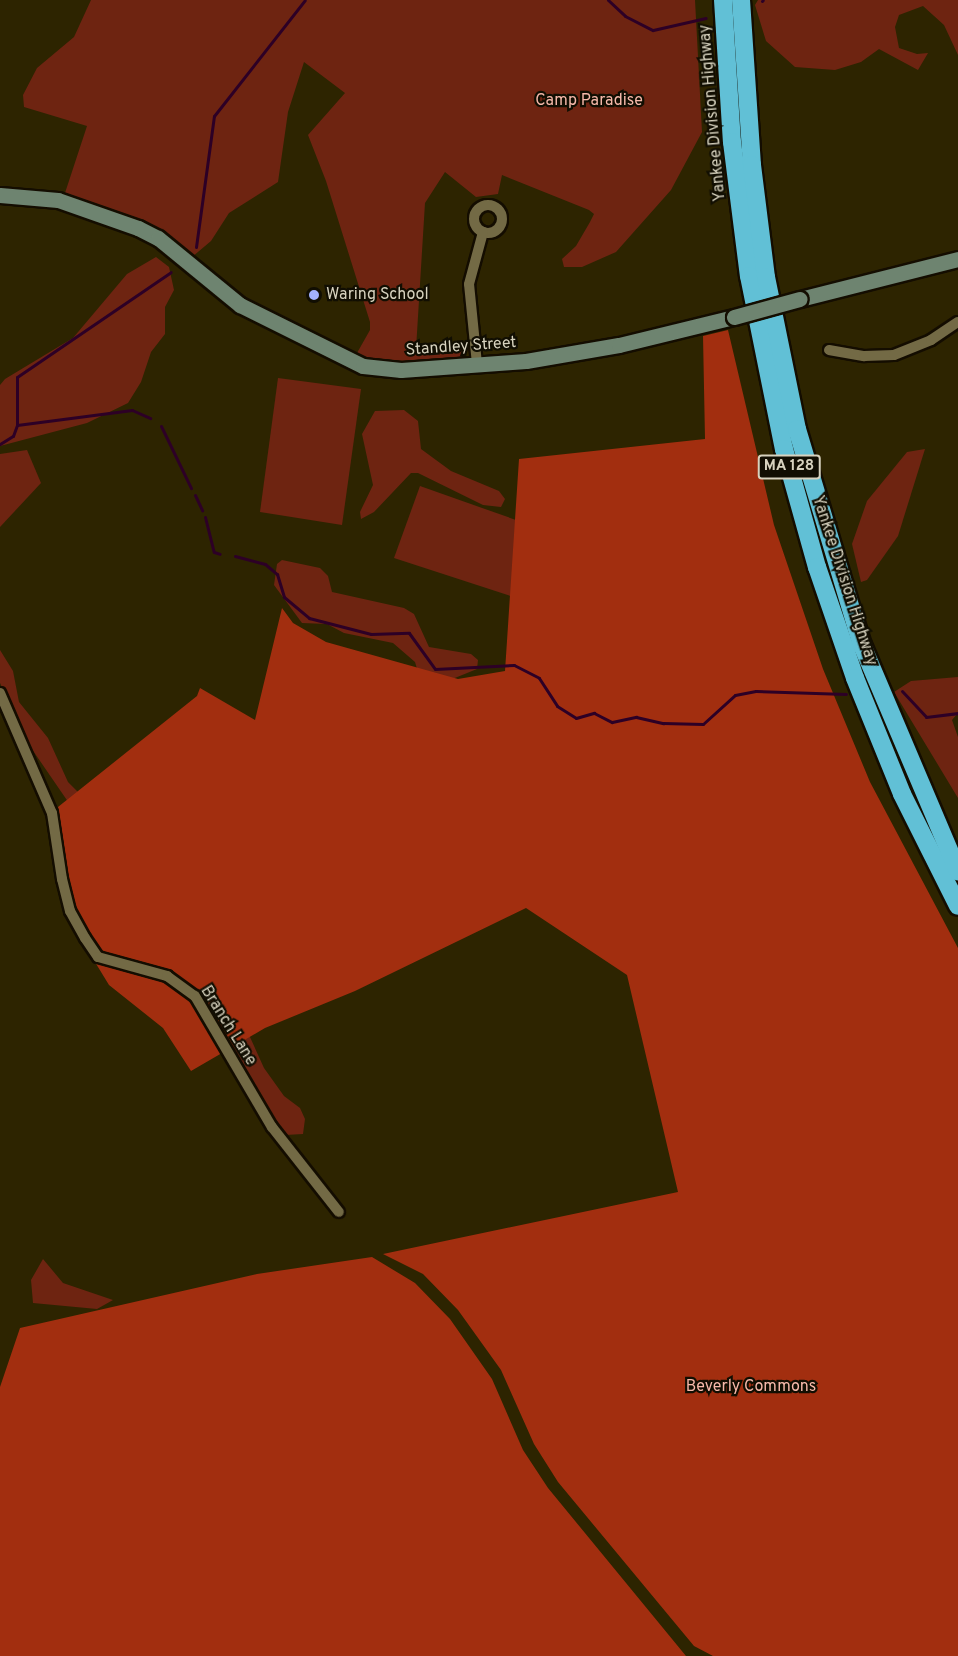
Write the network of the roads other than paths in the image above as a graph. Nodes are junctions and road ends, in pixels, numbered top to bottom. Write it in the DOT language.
graph roads {
  1 [pos="723,0"];
  2 [pos="741,0"];
  3 [pos="0,195"];
  4 [pos="483,232"];
  5 [pos="958,259"];
  6 [pos="958,323"];
  7 [pos="829,350"];
  8 [pos="477,364"];
  9 [pos="0,693"];
  10 [pos="958,871"];
  11 [pos="958,906"];
  12 [pos="339,1212"];
  1 -- 11 [label="highway, Yankee Division Highway / MA 128"];
  2 -- 10 [label="highway, Yankee Division Highway / MA 128"];
  3 -- 8 [label="street, Standley Street"];
  4 -- 8 [label="street"];
  5 -- 8 [label="street, Standley Street, bridge"];
  6 -- 7 [label="street"];
  9 -- 12 [label="street, Branch Lane"];
}
